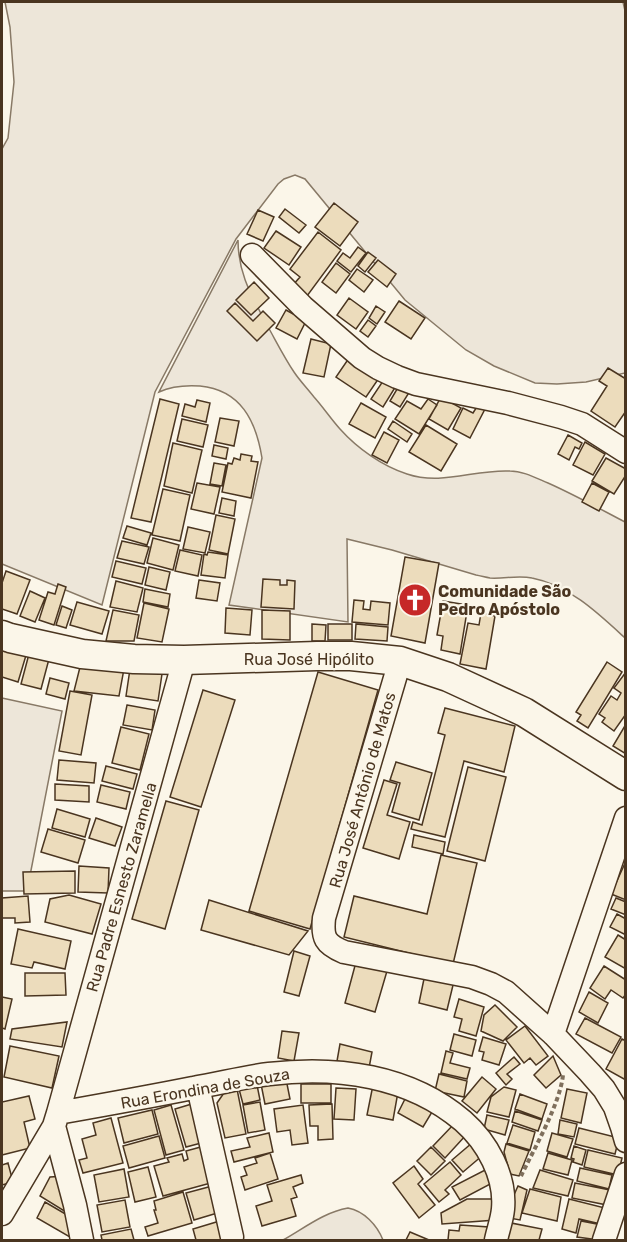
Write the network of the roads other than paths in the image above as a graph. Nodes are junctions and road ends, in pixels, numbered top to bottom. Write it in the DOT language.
graph roads {
  1 [pos="252,255"];
  2 [pos="626,452"];
  3 [pos="2,635"];
  4 [pos="184,660"];
  5 [pos="400,661"];
  6 [pos="626,776"];
  7 [pos="626,818"];
  8 [pos="553,1034"];
  9 [pos="198,1087"];
  10 [pos="56,1120"];
  11 [pos="626,1141"];
  12 [pos="626,1174"];
  13 [pos="2,1214"];
  14 [pos="232,1237"];
  15 [pos="82,1240"];
  16 [pos="496,1240"];
  17 [pos="604,1240"];
  1 -- 2 [label="street"];
  3 -- 4 [label="main road, Rua José Hipólito"];
  4 -- 5 [label="main road, Rua José Hipólito"];
  4 -- 10 [label="street, Rua Padre Esnesto Zaramella"];
  5 -- 6 [label="main road, Rua José Hipólito"];
  5 -- 8 [label="street, Rua José Antônio de Matos"];
  7 -- 8 [label="street"];
  8 -- 11 [label="street"];
  9 -- 10 [label="street, Rua Erondina de Souza"];
  9 -- 14 [label="street"];
  9 -- 16 [label="street, Rua Erondina de Souza"];
  10 -- 13 [label="street"];
  10 -- 15 [label="street"];
  12 -- 17 [label="street"];
}
